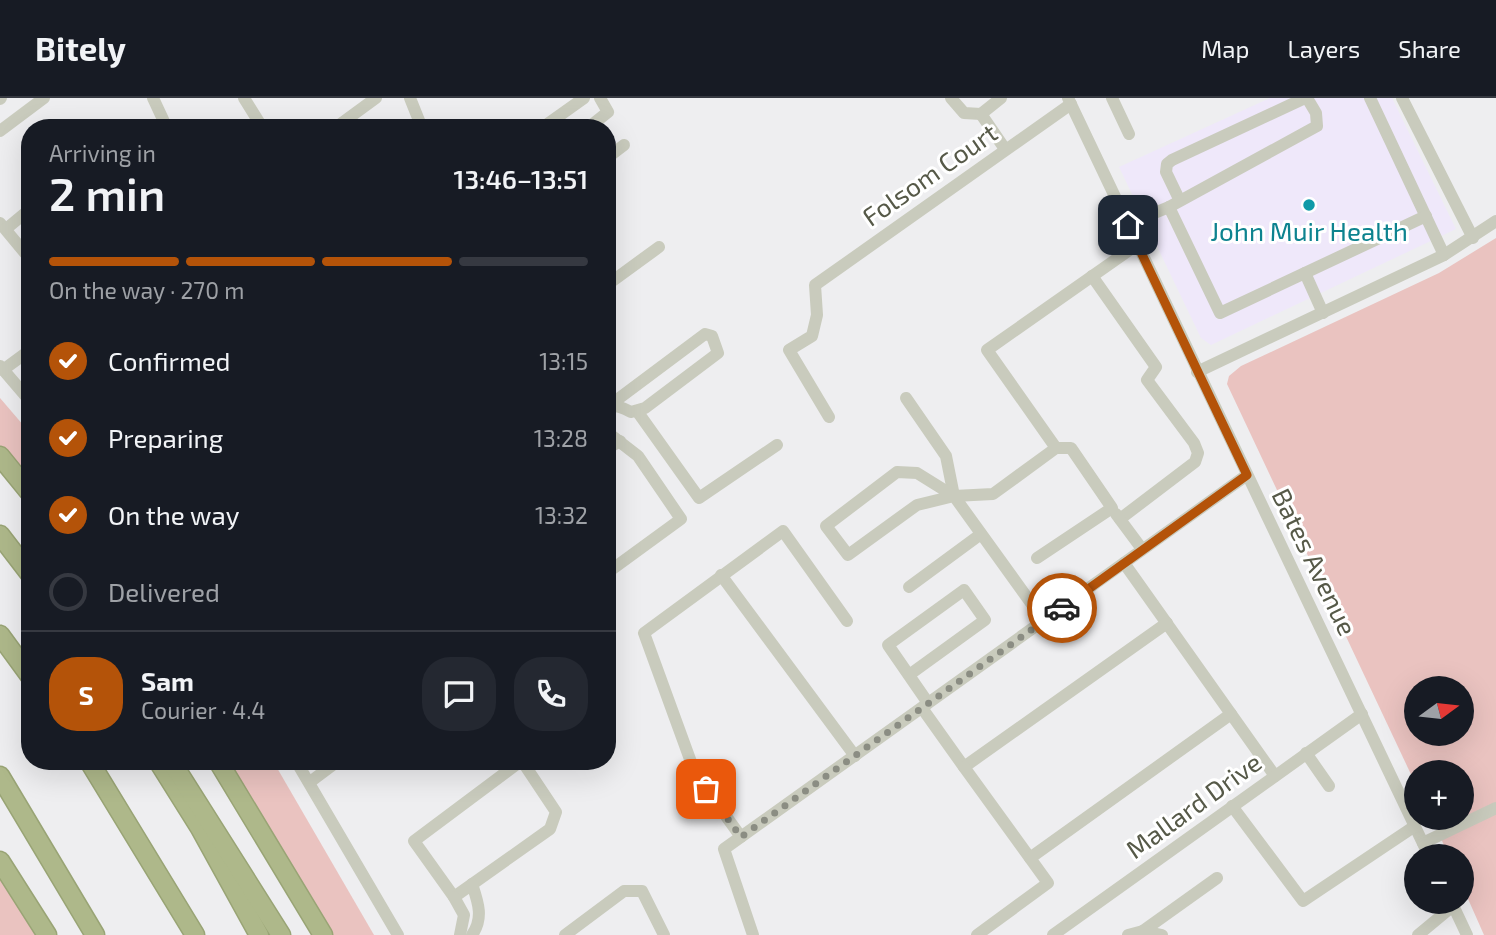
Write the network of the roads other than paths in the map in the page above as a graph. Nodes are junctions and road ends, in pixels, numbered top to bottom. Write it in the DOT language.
graph roads {
  1 [pos="44,98"];
  2 [pos="153,98"];
  3 [pos="244,98"];
  4 [pos="376,98"];
  5 [pos="410,98"];
  6 [pos="584,98"];
  7 [pos="600,98"];
  8 [pos="951,98"];
  9 [pos="1001,98"];
  10 [pos="1112,98"];
  11 [pos="1306,98"];
  12 [pos="1370,98"];
  13 [pos="1402,98"];
  14 [pos="1070,101"];
  15 [pos="981,114"];
  16 [pos="163,119"];
  17 [pos="257,119"];
  18 [pos="347,119"];
  19 [pos="418,119"];
  20 [pos="555,119"];
  21 [pos="599,119"];
  22 [pos="0,131"];
  23 [pos="1129,134"];
  24 [pos="624,145"];
  25 [pos="1005,149"];
  26 [pos="616,151"];
  27 [pos="1174,203"];
  28 [pos="21,215"];
  29 [pos="1426,216"];
  30 [pos="1496,221"];
  31 [pos="1128,225"];
  32 [pos="3,226"];
  33 [pos="1472,238"];
  34 [pos="1138,244"];
  35 [pos="659,247"];
  36 [pos="21,248"];
  37 [pos="1444,255"];
  38 [pos="1305,273"];
  39 [pos="1092,276"];
  40 [pos="616,278"];
  41 [pos="1323,313"];
  42 [pos="21,356"];
  43 [pos="2,368"];
  44 [pos="1197,372"];
  45 [pos="21,390"];
  46 [pos="906,398"];
  47 [pos="616,400"];
  48 [pos="616,407"];
  49 [pos="636,411"];
  50 [pos="829,417"];
  51 [pos="616,438"];
  52 [pos="620,441"];
  53 [pos="616,443"];
  54 [pos="777,445"];
  55 [pos="1056,447"];
  56 [pos="0,456"];
  57 [pos="1247,475"];
  58 [pos="21,483"];
  59 [pos="954,496"];
  60 [pos="1116,513"];
  61 [pos="981,534"];
  62 [pos="0,535"];
  63 [pos="1142,550"];
  64 [pos="1037,558"];
  65 [pos="21,562"];
  66 [pos="1124,563"];
  67 [pos="616,567"];
  68 [pos="721,575"];
  69 [pos="909,587"];
  70 [pos="848,621"];
  71 [pos="1044,621"];
  72 [pos="1167,623"];
  73 [pos="0,635"];
  74 [pos="21,664"];
  75 [pos="909,675"];
  76 [pos="925,705"];
  77 [pos="1231,714"];
  78 [pos="1362,714"];
  79 [pos="1306,753"];
  80 [pos="855,756"];
  81 [pos="964,767"];
  82 [pos="94,770"];
  83 [pos="164,770"];
  84 [pos="178,770"];
  85 [pos="223,770"];
  86 [pos="302,770"];
  87 [pos="326,770"];
  88 [pos="509,770"];
  89 [pos="527,770"];
  90 [pos="0,776"];
  91 [pos="1275,776"];
  92 [pos="310,782"];
  93 [pos="1329,786"];
  94 [pos="1404,803"];
  95 [pos="1232,806"];
  96 [pos="1496,807"];
  97 [pos="1409,830"];
  98 [pos="1417,830"];
  99 [pos="741,837"];
  100 [pos="1423,843"];
  101 [pos="1030,858"];
  102 [pos="0,861"];
  103 [pos="1217,878"];
  104 [pos="472,884"];
  105 [pos="454,897"];
  106 [pos="1440,914"];
  107 [pos="1457,914"];
  108 [pos="1143,931"];
  109 [pos="47,935"];
  110 [pos="95,935"];
  111 [pos="195,935"];
  112 [pos="259,935"];
  113 [pos="281,935"];
  114 [pos="323,935"];
  115 [pos="398,935"];
  116 [pos="460,935"];
  117 [pos="472,935"];
  118 [pos="565,935"];
  119 [pos="664,935"];
  120 [pos="753,935"];
  121 [pos="977,935"];
  122 [pos="1053,935"];
  123 [pos="1128,935"];
  124 [pos="1162,935"];
  125 [pos="1418,935"];
  126 [pos="1467,935"];
  1 -- 22 [label="street"];
  2 -- 16 [label="street"];
  3 -- 17 [label="street"];
  4 -- 18 [label="street"];
  5 -- 19 [label="street"];
  6 -- 20 [label="street"];
  7 -- 21 [label="street"];
  8 -- 15 [label="street"];
  9 -- 15 [label="street"];
  10 -- 23 [label="street"];
  11 -- 27 [label="street"];
  11 -- 27 [label="street"];
  12 -- 29 [label="street"];
  13 -- 33 [label="street"];
  14 -- 25 [label="street, Folsom Court"];
  14 -- 31 [label="street, Bates Avenue"];
  15 -- 25 [label="street"];
  24 -- 26 [label="street"];
  25 -- 50 [label="street, Folsom Court"];
  27 -- 31 [label="street"];
  27 -- 38 [label="street"];
  28 -- 32 [label="street"];
  29 -- 37 [label="street"];
  29 -- 38 [label="street"];
  30 -- 33 [label="street"];
  31 -- 34 [label="street, Bates Avenue"];
  32 -- 36 [label="street"];
  33 -- 37 [label="street"];
  34 -- 39 [label="street"];
  34 -- 44 [label="street, Bates Avenue"];
  35 -- 40 [label="street"];
  37 -- 41 [label="street"];
  38 -- 41 [label="street"];
  39 -- 55 [label="street"];
  39 -- 60 [label="street"];
  41 -- 44 [label="street"];
  42 -- 43 [label="street"];
  43 -- 45 [label="street"];
  44 -- 57 [label="street, Bates Avenue"];
  46 -- 59 [label="street"];
  47 -- 49 [label="street"];
  48 -- 49 [label="street"];
  49 -- 54 [label="street"];
  51 -- 52 [label="street"];
  52 -- 53 [label="street"];
  52 -- 67 [label="street"];
  55 -- 59 [label="street"];
  55 -- 60 [label="street"];
  56 -- 58 [label="highway"];
  57 -- 63 [label="street"];
  57 -- 78 [label="street, Bates Avenue"];
  59 -- 59 [label="street"];
  59 -- 61 [label="street"];
  60 -- 63 [label="street"];
  60 -- 64 [label="street"];
  61 -- 69 [label="street"];
  61 -- 71 [label="street"];
  62 -- 65 [label="highway"];
  63 -- 66 [label="street"];
  66 -- 71 [label="street"];
  66 -- 72 [label="street"];
  68 -- 70 [label="street"];
  68 -- 80 [label="street"];
  68 -- 99 [label="street"];
  71 -- 76 [label="street"];
  72 -- 77 [label="street"];
  72 -- 81 [label="street"];
  73 -- 74 [label="highway"];
  75 -- 75 [label="street"];
  75 -- 76 [label="street"];
  76 -- 80 [label="street"];
  76 -- 81 [label="street"];
  77 -- 91 [label="street"];
  77 -- 101 [label="street"];
  78 -- 79 [label="street, Mallard Drive"];
  78 -- 94 [label="street, Bates Avenue"];
  79 -- 91 [label="street, Mallard Drive"];
  79 -- 93 [label="street"];
  80 -- 99 [label="street"];
  81 -- 101 [label="street"];
  82 -- 111 [label="highway"];
  83 -- 112 [label="highway"];
  84 -- 113 [label="highway"];
  85 -- 114 [label="highway"];
  86 -- 92 [label="street"];
  87 -- 92 [label="street"];
  88 -- 105 [label="street"];
  89 -- 104 [label="street"];
  90 -- 110 [label="highway"];
  91 -- 95 [label="street, Mallard Drive"];
  92 -- 115 [label="street"];
  95 -- 97 [label="street"];
  95 -- 122 [label="street, Mallard Drive"];
  96 -- 100 [label="street"];
  98 -- 100 [label="street, Bates Avenue"];
  99 -- 120 [label="street"];
  101 -- 121 [label="street"];
  102 -- 109 [label="highway"];
  103 -- 108 [label="street"];
  104 -- 105 [label="street"];
  104 -- 117 [label="street"];
  105 -- 116 [label="street"];
  106 -- 125 [label="street"];
  107 -- 126 [label="street"];
  108 -- 123 [label="street"];
  108 -- 124 [label="street"];
  118 -- 119 [label="street"];
}
